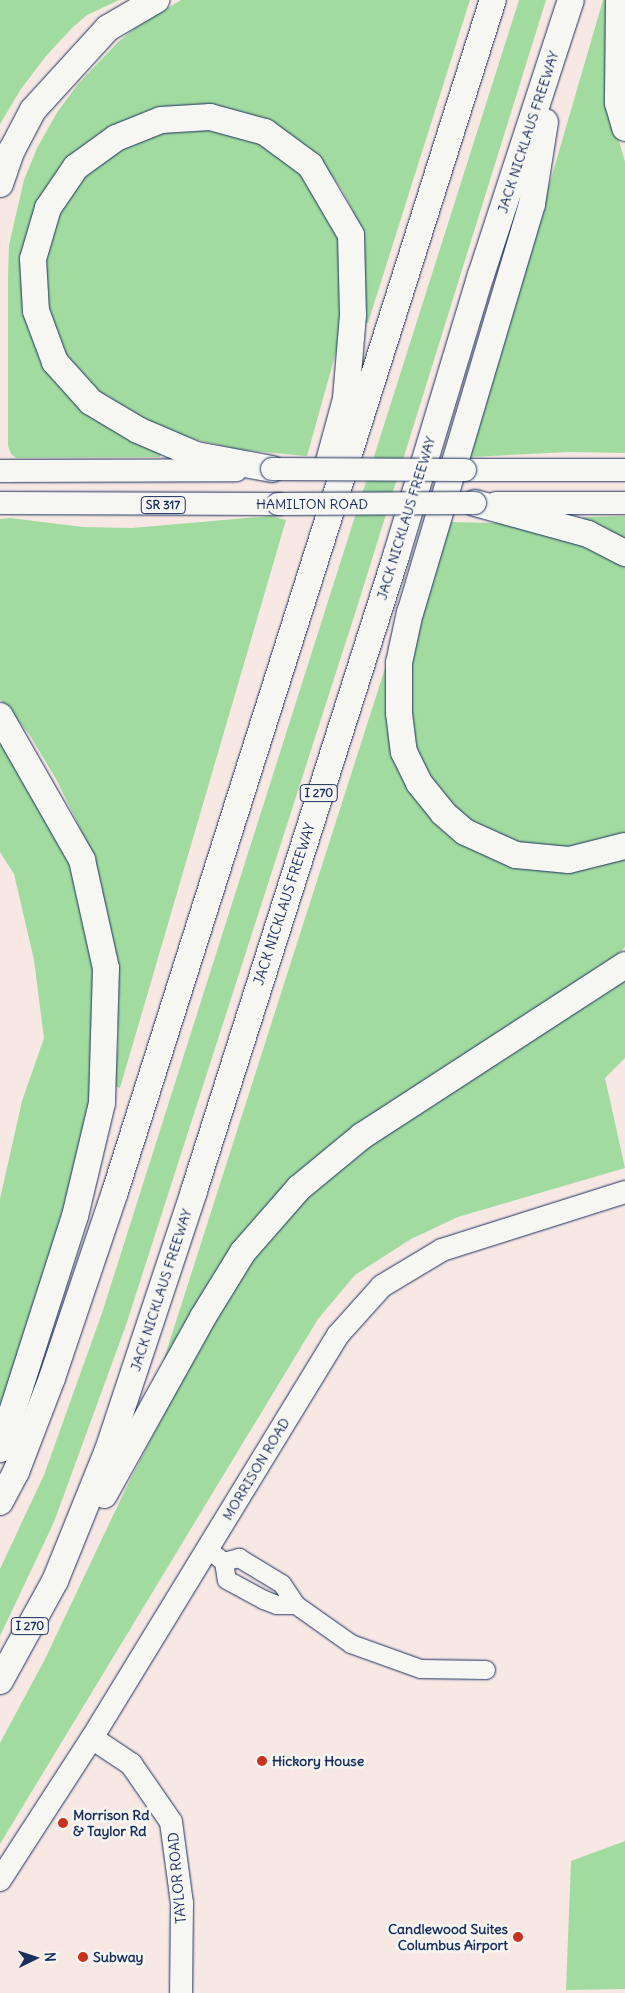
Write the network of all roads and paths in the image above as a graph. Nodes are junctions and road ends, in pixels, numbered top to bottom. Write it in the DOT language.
graph roads {
  1 [pos="156,0"];
  2 [pos="493,0"];
  3 [pos="571,0"];
  4 [pos="619,0"];
  5 [pos="560,33"];
  6 [pos="625,128"];
  7 [pos="0,184"];
  8 [pos="272,469"];
  9 [pos="0,470"];
  10 [pos="625,470"];
  11 [pos="0,503"];
  12 [pos="475,503"];
  13 [pos="625,503"];
  14 [pos="625,553"];
  15 [pos="0,716"];
  16 [pos="625,846"];
  17 [pos="224,850"];
  18 [pos="625,965"];
  19 [pos="625,1192"];
  20 [pos="0,1449"];
  21 [pos="0,1502"];
  22 [pos="216,1555"];
  23 [pos="55,1581"];
  24 [pos="296,1605"];
  25 [pos="486,1670"];
  26 [pos="0,1681"];
  27 [pos="92,1738"];
  28 [pos="0,1880"];
  29 [pos="181,1993"];
  1 -- 7 [label="highway"];
  2 -- 17 [label="highway"];
  3 -- 5 [label="highway, JACK NICKLAUS FREEWAY / I 270"];
  4 -- 6 [label="highway"];
  5 -- 16 [label="highway"];
  5 -- 23 [label="highway, JACK NICKLAUS FREEWAY / I 270"];
  8 -- 9 [label="main road"];
  8 -- 10 [label="main road, bridge"];
  8 -- 17 [label="highway"];
  11 -- 12 [label="main road, HAMILTON ROAD / SR 317, bridge"];
  12 -- 13 [label="main road, HAMILTON ROAD / SR 317"];
  12 -- 14 [label="highway"];
  15 -- 20 [label="highway"];
  17 -- 21 [label="highway"];
  18 -- 23 [label="highway"];
  19 -- 22 [label="main road, MORRISON ROAD"];
  22 -- 24 [label="street"];
  22 -- 24 [label="street"];
  22 -- 27 [label="main road, MORRISON ROAD"];
  23 -- 26 [label="highway, JACK NICKLAUS FREEWAY / I 270"];
  24 -- 25 [label="street"];
  27 -- 28 [label="main road, MORRISON ROAD"];
  27 -- 29 [label="main road, TAYLOR ROAD"];
}
